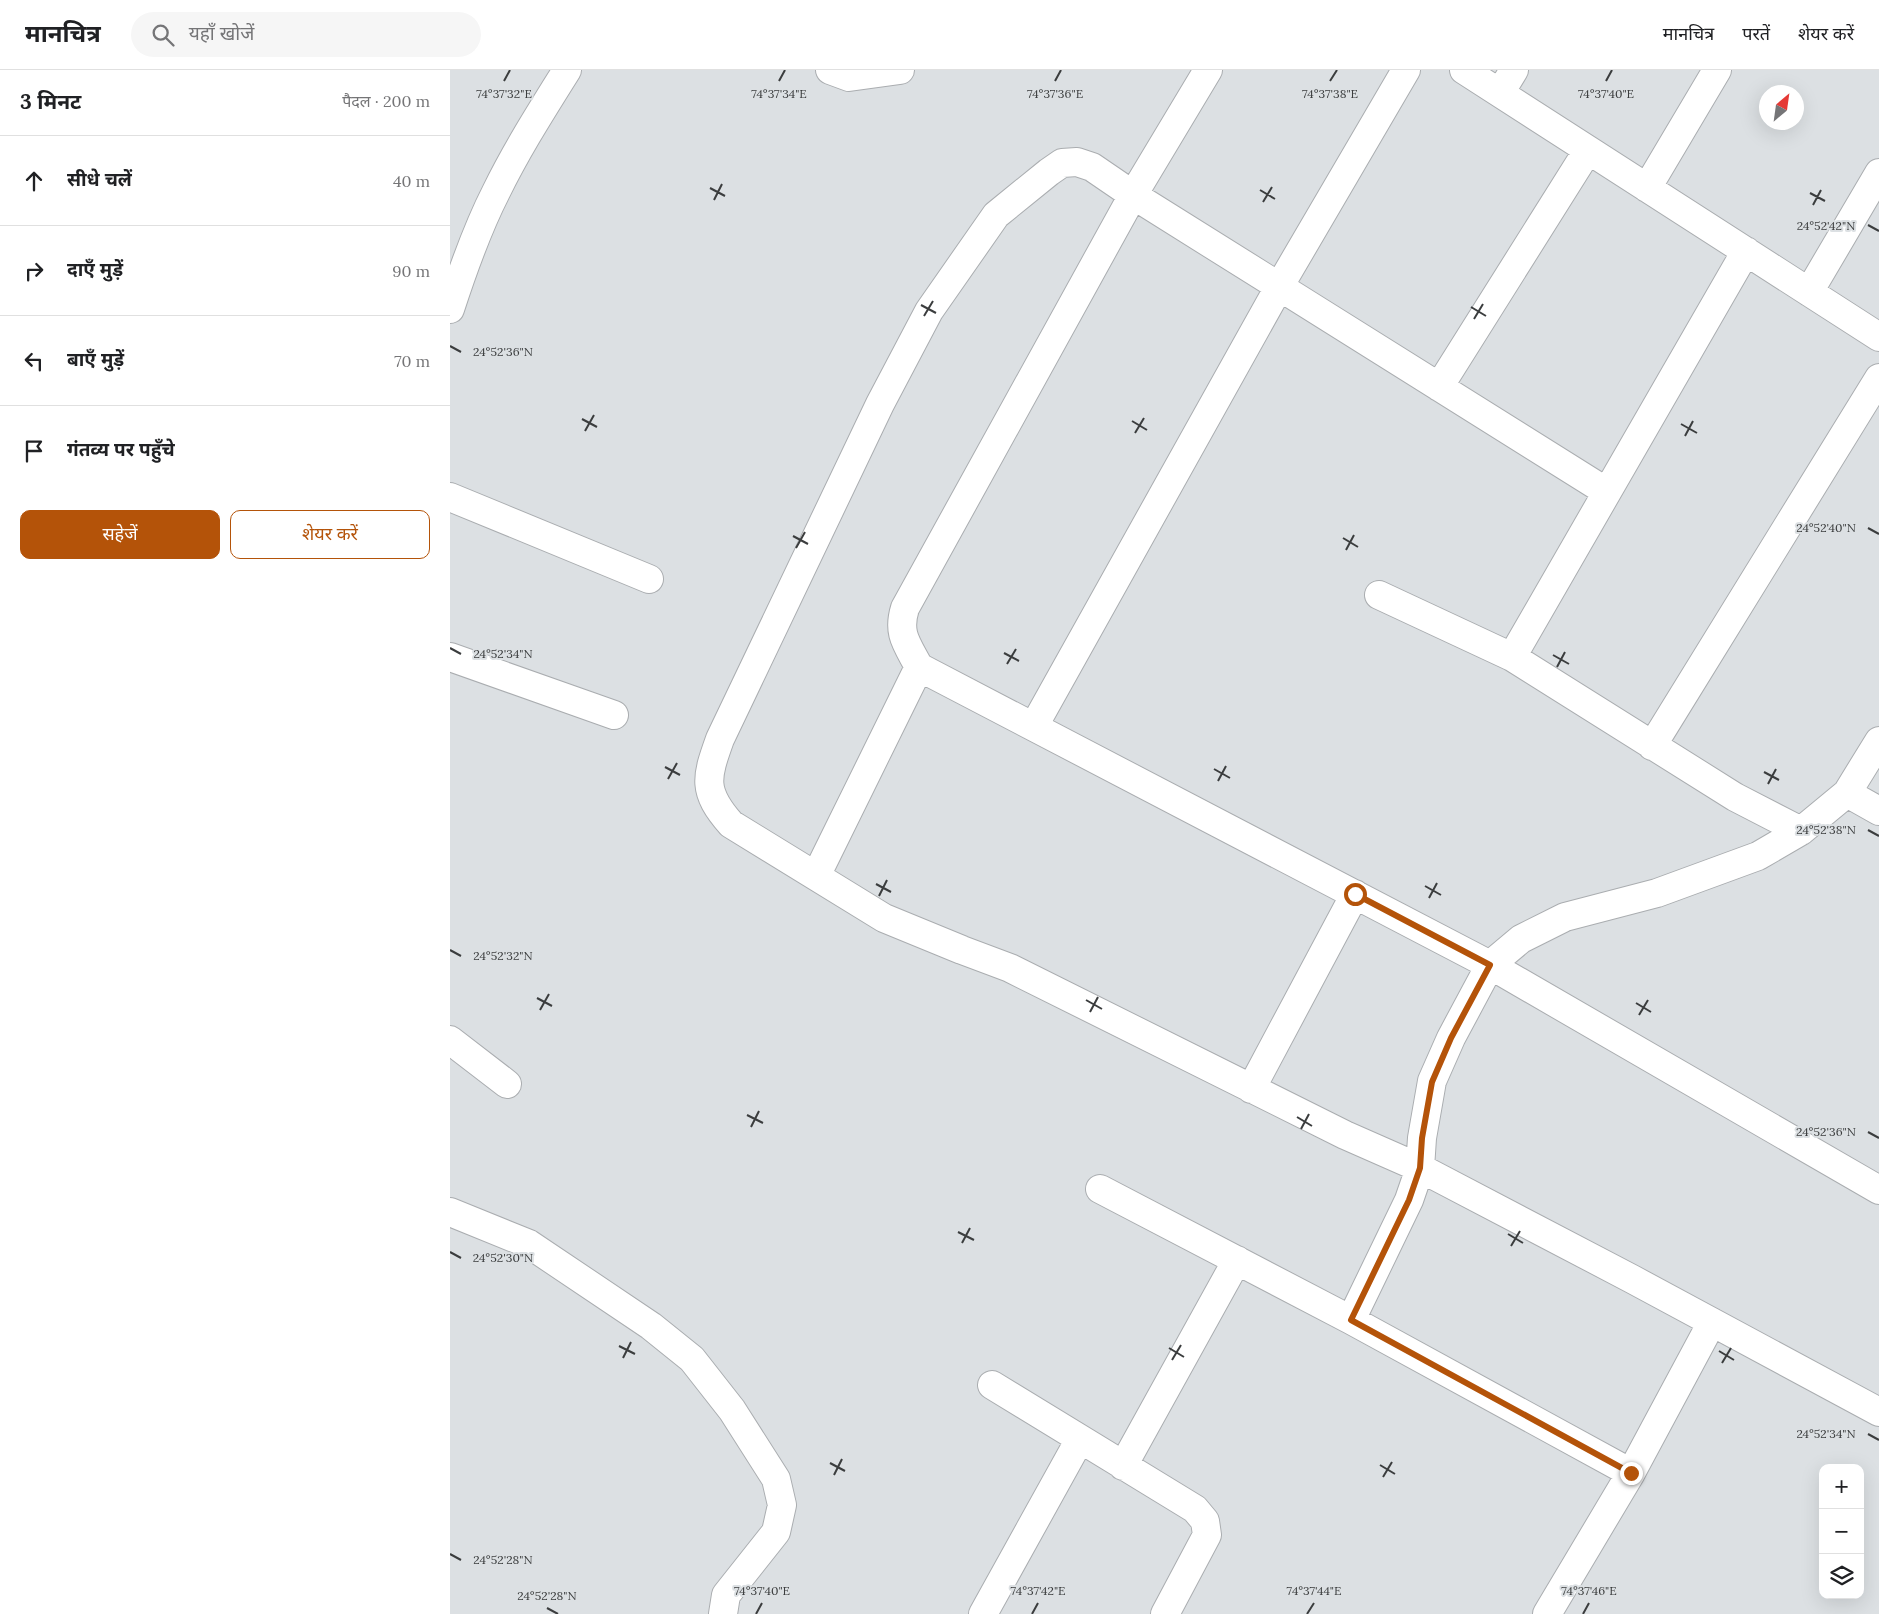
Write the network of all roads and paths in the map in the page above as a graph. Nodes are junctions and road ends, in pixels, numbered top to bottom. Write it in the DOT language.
graph roads {
  1 [pos="567,70"];
  2 [pos="830,70"];
  3 [pos="900,70"];
  4 [pos="1208,70"];
  5 [pos="1406,70"];
  6 [pos="1464,70"];
  7 [pos="1514,70"];
  8 [pos="1716,70"];
  9 [pos="1500,92"];
  10 [pos="1588,150"];
  11 [pos="1879,173"];
  12 [pos="1647,188"];
  13 [pos="1133,195"];
  14 [pos="1746,251"];
  15 [pos="1279,287"];
  16 [pos="1809,292"];
  17 [pos="450,309"];
  18 [pos="1879,337"];
  19 [pos="1879,378"];
  20 [pos="1439,387"];
  21 [pos="1607,492"];
  22 [pos="450,497"];
  23 [pos="649,578"];
  24 [pos="1379,595"];
  25 [pos="450,657"];
  26 [pos="1512,657"];
  27 [pos="919,667"];
  28 [pos="614,715"];
  29 [pos="1034,726"];
  30 [pos="1879,741"];
  31 [pos="1652,746"];
  32 [pos="1847,793"];
  33 [pos="1879,811"];
  34 [pos="1801,831"];
  35 [pos="816,876"];
  36 [pos="1355,894"];
  37 [pos="1490,965"];
  38 [pos="450,1040"];
  39 [pos="507,1084"];
  40 [pos="1251,1088"];
  41 [pos="1420,1168"];
  42 [pos="1100,1188"];
  43 [pos="1879,1190"];
  44 [pos="450,1212"];
  45 [pos="1237,1260"];
  46 [pos="1351,1320"];
  47 [pos="1712,1322"];
  48 [pos="992,1385"];
  49 [pos="1879,1412"];
  50 [pos="1080,1439"];
  51 [pos="1123,1466"];
  52 [pos="1631,1473"];
  53 [pos="723,1614"];
  54 [pos="983,1614"];
  55 [pos="1165,1614"];
  56 [pos="1547,1614"];
  1 -- 17 [label="street"];
  2 -- 3 [label="street"];
  4 -- 13 [label="street"];
  5 -- 15 [label="street"];
  6 -- 9 [label="street"];
  7 -- 9 [label="street"];
  8 -- 12 [label="street"];
  9 -- 10 [label="street"];
  10 -- 12 [label="street"];
  10 -- 20 [label="street"];
  11 -- 16 [label="street"];
  12 -- 14 [label="street"];
  13 -- 15 [label="street"];
  13 -- 27 [label="street"];
  13 -- 35 [label="street"];
  14 -- 16 [label="street"];
  14 -- 21 [label="street"];
  15 -- 20 [label="street"];
  15 -- 29 [label="street"];
  16 -- 18 [label="street"];
  19 -- 31 [label="street"];
  20 -- 21 [label="street"];
  21 -- 26 [label="street"];
  22 -- 23 [label="street"];
  24 -- 26 [label="street"];
  25 -- 28 [label="street"];
  26 -- 31 [label="street"];
  27 -- 29 [label="street"];
  27 -- 35 [label="street"];
  29 -- 36 [label="street"];
  30 -- 32 [label="street"];
  31 -- 34 [label="street"];
  32 -- 33 [label="street"];
  32 -- 34 [label="street"];
  34 -- 37 [label="street"];
  35 -- 40 [label="street"];
  36 -- 37 [label="street"];
  36 -- 40 [label="street"];
  37 -- 41 [label="street"];
  37 -- 43 [label="street"];
  38 -- 39 [label="street"];
  40 -- 41 [label="street"];
  41 -- 46 [label="street"];
  41 -- 47 [label="street"];
  42 -- 45 [label="street"];
  44 -- 53 [label="street"];
  45 -- 46 [label="street"];
  45 -- 51 [label="street"];
  46 -- 52 [label="street"];
  47 -- 49 [label="street"];
  47 -- 52 [label="street"];
  48 -- 50 [label="street"];
  50 -- 51 [label="street"];
  50 -- 54 [label="street"];
  51 -- 55 [label="street"];
  52 -- 56 [label="street"];
}
